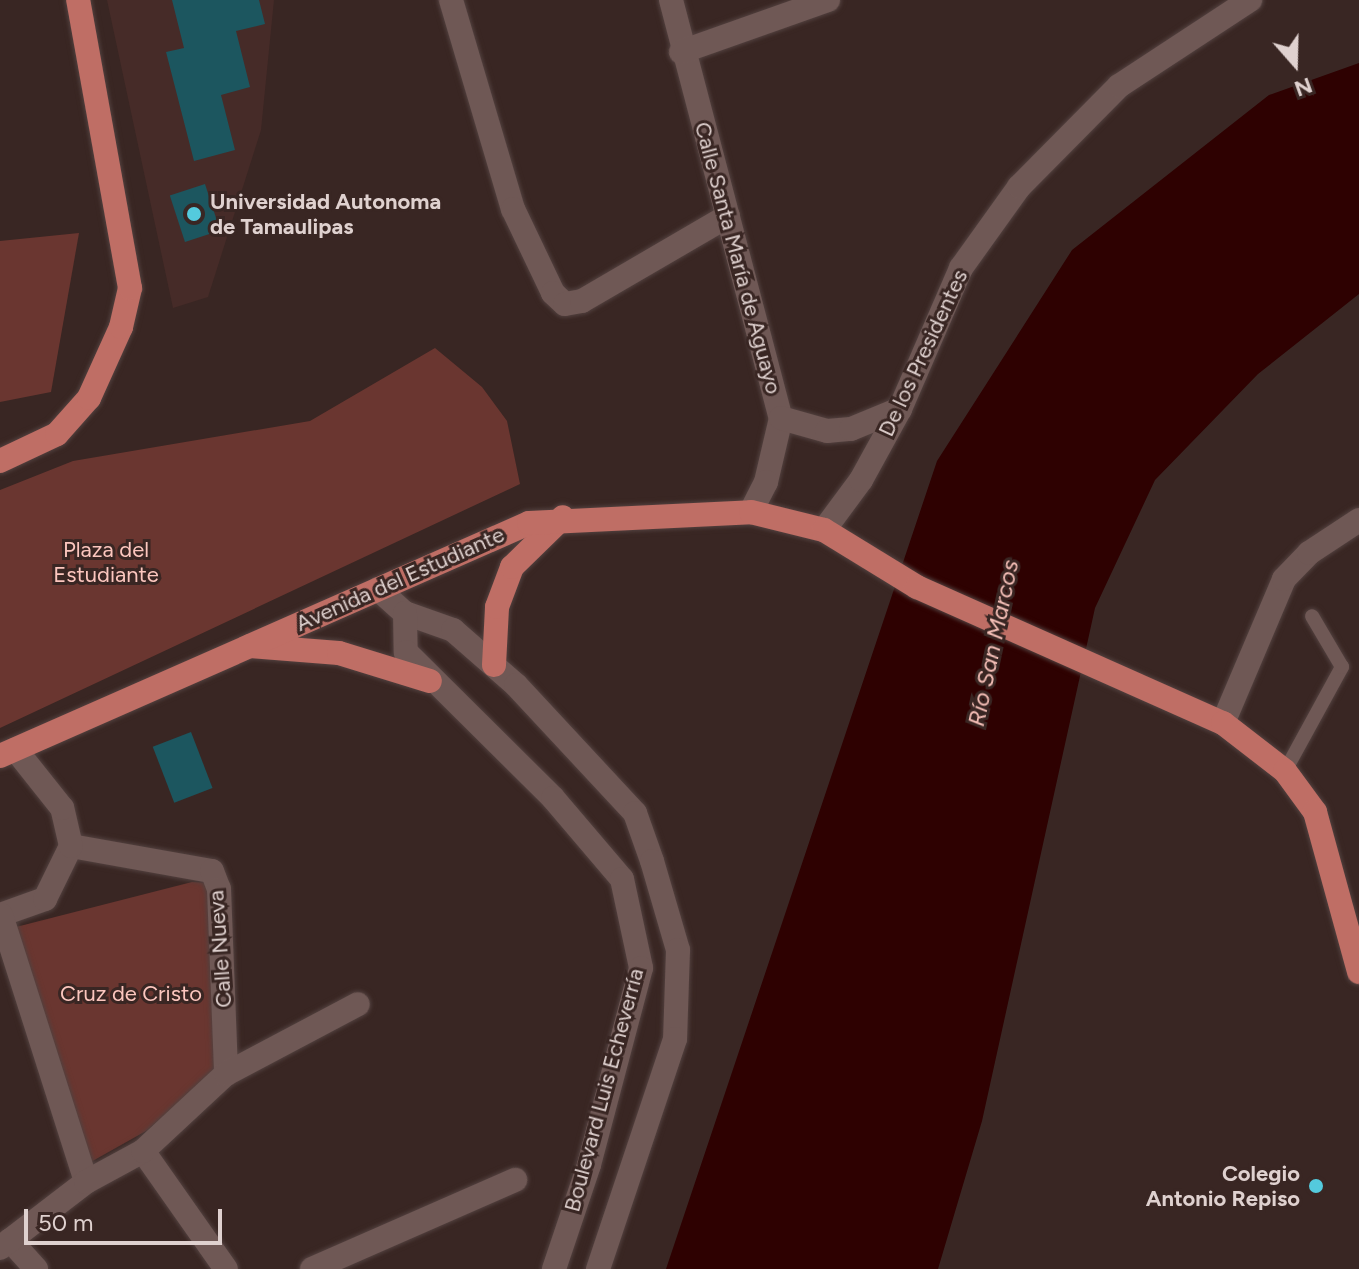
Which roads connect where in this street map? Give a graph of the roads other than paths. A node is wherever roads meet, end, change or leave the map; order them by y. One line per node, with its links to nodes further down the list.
1 (78, 0): 10 (main road)
2 (451, 0): 7 (street)
3 (671, 0): 6 (street, Calle Santa María de Aguayo)
4 (828, 0): 6 (street)
5 (1250, 0): 8 (street, De los Presidentes)
6 (681, 52): 7 (street, Calle Santa María de Aguayo)
7 (728, 216): 9 (street, Calle Santa María de Aguayo)
8 (900, 409): 9 (street); 14 (street, De los Presidentes)
9 (781, 418): 11 (street, Calle Santa María de Aguayo)
10 (0, 461)
11 (751, 512): 12 (main road, Avenida del Estudiante); 14 (main road, Avenida del Estudiante)
12 (563, 517): 15 (main road, Avenida del Estudiante); 19 (main road)
13 (1359, 520): 21 (street)
14 (824, 530): 21 (main road)
15 (378, 589): 16 (street, Boulevard Luis Echeverría); 18 (main road, Avenida del Estudiante)
16 (405, 613): 19 (street, Boulevard Luis Echeverría); 20 (street, Boulevard Luis Echeverría)
17 (1312, 616): 23 (lane)
18 (247, 646): 20 (main road); 22 (main road, Avenida del Estudiante)
19 (494, 665): 37 (street, Boulevard Luis Echeverría)
20 (430, 681): 36 (street, Boulevard Luis Echeverría)
21 (1223, 723): 23 (main road)
22 (8, 753): 24 (street)
23 (1285, 771): 26 (main road)
24 (71, 846): 25 (street); 28 (street, Calle Nueva)
25 (0, 915): 31 (street)
26 (1359, 972)
27 (358, 1004): 28 (street)
28 (226, 1074): 29 (street)
29 (143, 1151): 31 (street); 34 (street)
30 (515, 1180): 35 (street)
31 (86, 1182): 32 (street)
32 (5, 1244): 33 (street)
33 (36, 1269)
34 (226, 1269)
35 (312, 1269)
36 (554, 1269)
37 (598, 1269)

